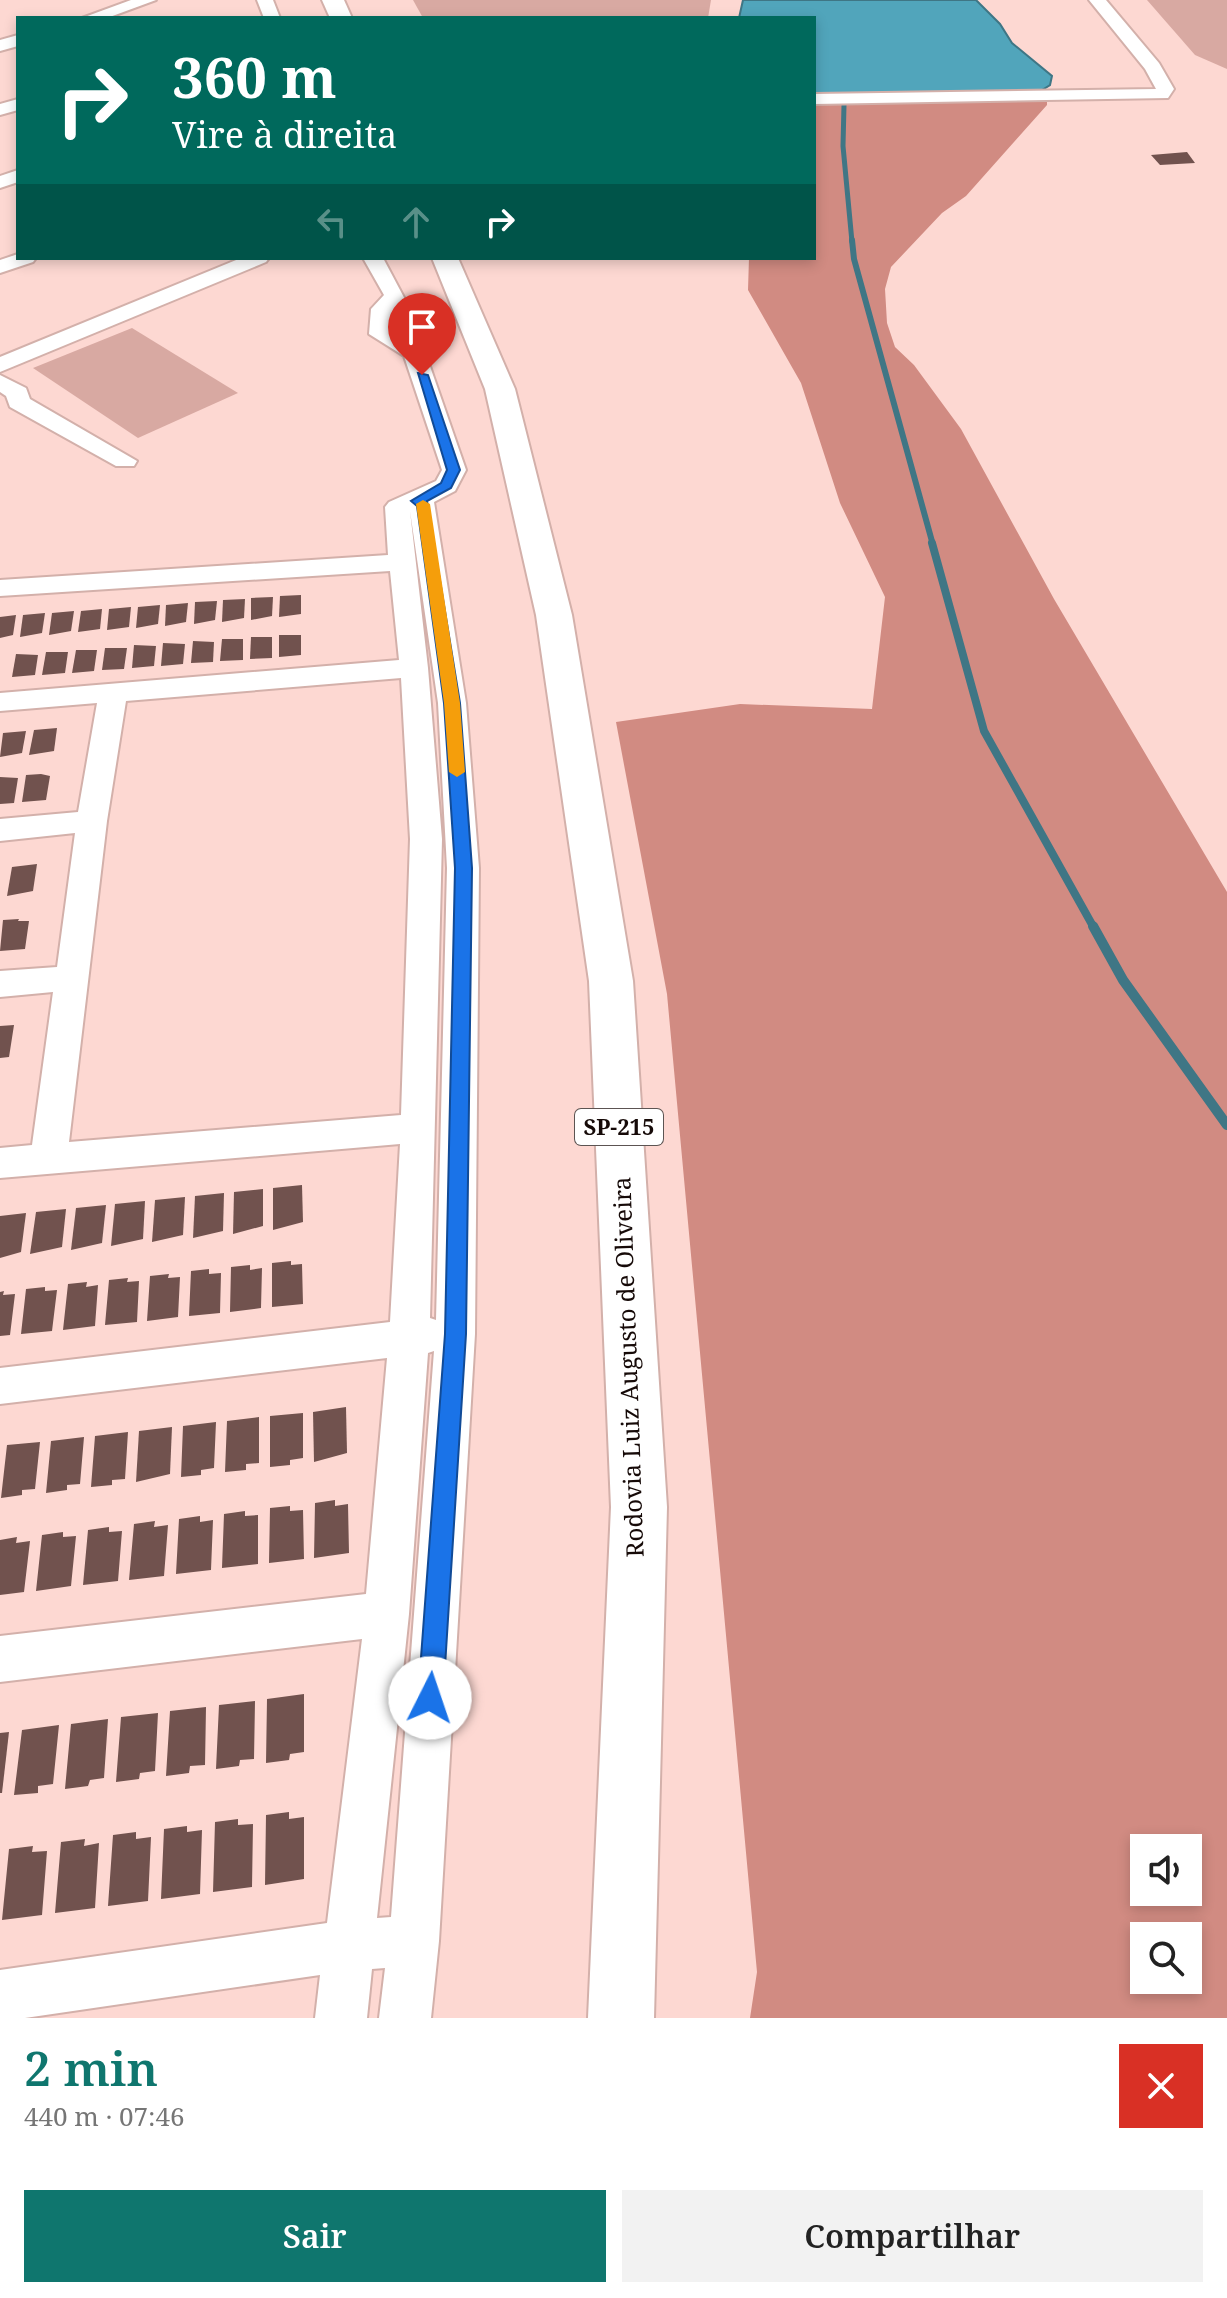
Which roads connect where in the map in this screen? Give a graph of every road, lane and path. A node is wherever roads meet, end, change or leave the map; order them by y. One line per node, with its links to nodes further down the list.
1 (148, 0): 3 (street)
2 (1097, 0): 4 (street)
3 (96, 16)
4 (816, 99)
5 (20, 260): 9 (street)
6 (254, 260): 10 (street)
7 (374, 260): 14 (street)
8 (446, 260): 37 (highway, Rodovia Luiz Augusto de Oliveira / SP-215)
9 (0, 267)
10 (0, 365)
11 (0, 382): 12 (street)
12 (9, 410): 13 (street)
13 (125, 461)
14 (417, 501): 15 (street); 27 (street)
15 (403, 562): 16 (street); 17 (street)
16 (0, 588)
17 (414, 668): 18 (street); 24 (street)
18 (113, 695): 19 (street); 20 (street)
19 (0, 702)
20 (92, 821): 21 (street); 22 (street)
21 (0, 830)
22 (71, 978): 23 (street); 25 (street)
23 (0, 984)
24 (419, 1128): 25 (street); 28 (street)
25 (49, 1158): 26 (street)
26 (0, 1163)
27 (455, 1334): 28 (street); 32 (street)
28 (409, 1337): 29 (street); 30 (street)
29 (0, 1386)
30 (387, 1614): 31 (street); 33 (street)
31 (0, 1659)
32 (414, 1941): 33 (street); 36 (street)
33 (352, 1945): 34 (street); 35 (street)
34 (0, 1996)
35 (341, 2018)
36 (405, 2018)
37 (621, 2018)

